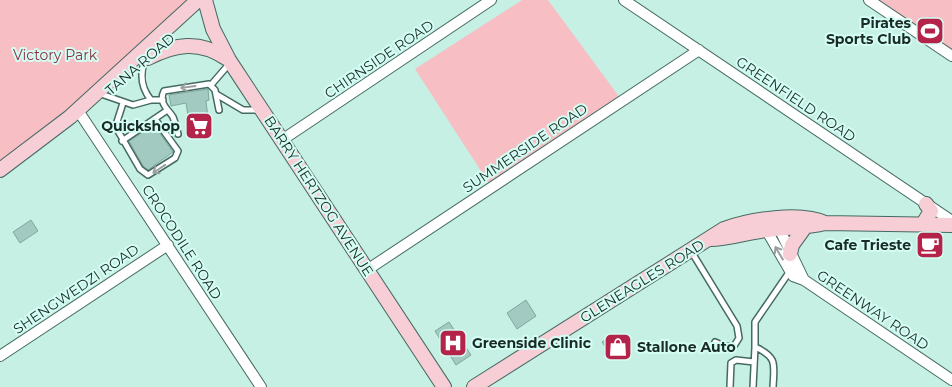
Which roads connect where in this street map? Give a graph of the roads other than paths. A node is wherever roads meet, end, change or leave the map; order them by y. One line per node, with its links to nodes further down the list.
1 (491, 0): 21 (street, CHIRNSIDE ROAD)
2 (624, 0): 5 (street, GREENFIELD ROAD)
3 (869, 0): 6 (street)
4 (206, 1): 7 (main road, TANA ROAD); 8 (main road, BARRY HERTZOG AVENUE); 18 (main road, TANA ROAD)
5 (699, 50): 24 (street, GREENFIELD ROAD); 35 (street, SUMMERSIDE ROAD)
6 (952, 56)
7 (146, 60): 8 (main road); 11 (main road, TANA ROAD); 12 (lane)
8 (229, 62): 9 (lane); 16 (main road, BARRY HERTZOG AVENUE)
9 (211, 85): 10 (lane); 13 (lane, one-way to 13)
10 (216, 94): 15 (lane); 16 (lane)
11 (104, 95): 14 (lane); 18 (main road, TANA ROAD)
12 (151, 100): 13 (lane); 14 (lane)
13 (163, 100): 17 (lane)
14 (123, 104): 22 (lane)
15 (219, 110)
16 (262, 110): 21 (main road, BARRY HERTZOG AVENUE)
17 (166, 111): 19 (lane); 20 (lane)
18 (75, 113): 23 (main road, TANA ROAD); 32 (street, CROCODILE ROAD)
19 (154, 119): 22 (lane); 22 (lane, one-way to 22)
20 (178, 134)
21 (282, 140): 35 (main road, BARRY HERTZOG AVENUE)
22 (122, 141)
23 (0, 170)
24 (926, 204): 25 (street, GREENFIELD ROAD); 28 (main road)
25 (952, 221)
26 (825, 223): 27 (main road, GLENEAGLES ROAD); 28 (main road, GLENEAGLES ROAD); 30 (main road, GLENEAGLES ROAD)
27 (770, 224): 30 (main road, GLENEAGLES ROAD); 33 (main road, GLENEAGLES ROAD); 34 (street, GREENWAY ROAD); 36 (street, GREENWAY ROAD, one-way to 27)
28 (927, 224): 29 (main road, GLENEAGLES ROAD); 31 (main road)
29 (952, 225)
30 (805, 227): 34 (main road)
31 (952, 237)
32 (168, 245): 40 (street, SHENGWEDZI ROAD); 43 (street, CROCODILE ROAD)
33 (691, 250): 38 (lane); 45 (main road, GLENEAGLES ROAD)
34 (790, 254): 37 (street, GREENWAY ROAD)
35 (367, 270): 44 (main road, BARRY HERTZOG AVENUE)
36 (790, 271): 37 (street, GREENWAY ROAD); 39 (lane)
37 (804, 280): 42 (street, GREENWAY ROAD)
38 (714, 342)
39 (755, 347): 41 (lane); 48 (lane)
40 (0, 356)
41 (754, 362): 46 (lane); 47 (lane)
42 (952, 380)
43 (261, 387)
44 (444, 387)
45 (474, 387)
46 (730, 387)
47 (753, 387)
48 (773, 387)

